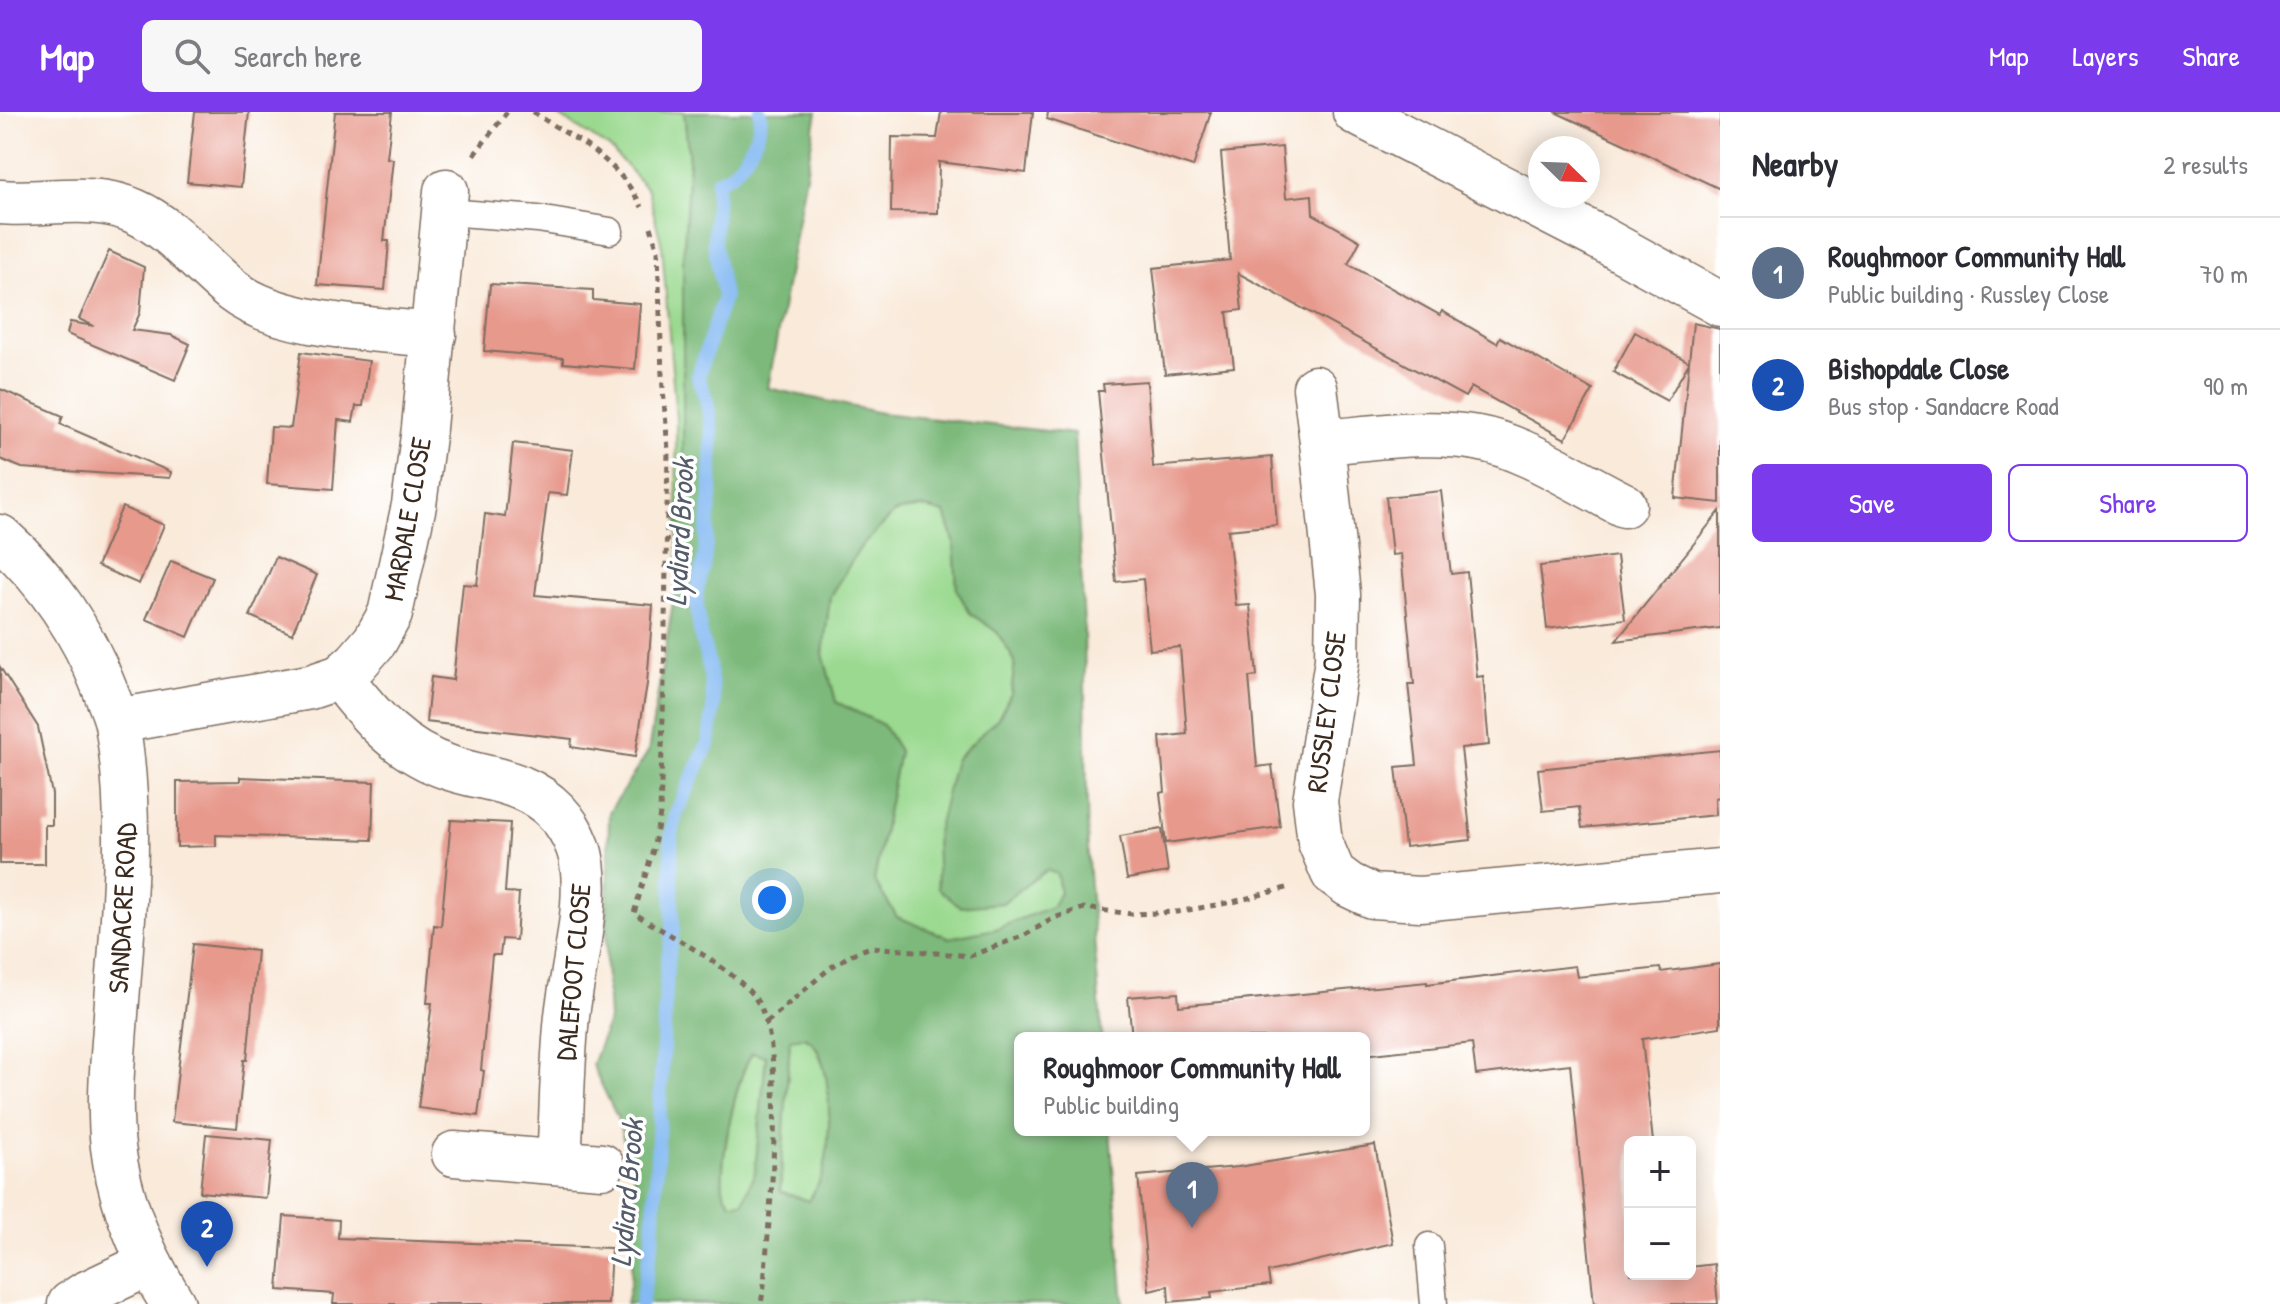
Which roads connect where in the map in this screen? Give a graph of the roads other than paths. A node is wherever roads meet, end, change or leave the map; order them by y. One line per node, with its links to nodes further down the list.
1 (1355, 112): 5 (street)
2 (446, 201): 4 (lane, MARDALE CLOSE); 6 (street, MARDALE CLOSE)
3 (0, 202): 6 (street)
4 (610, 231)
5 (1720, 304)
6 (434, 335): 11 (street, MARDALE CLOSE)
7 (1315, 388): 8 (street, RUSSLEY CLOSE)
8 (1322, 442): 9 (street); 13 (street, RUSSLEY CLOSE)
9 (1624, 505)
10 (0, 537): 12 (street, SANDACRE ROAD)
11 (340, 677): 12 (street, MARDALE CLOSE); 15 (street, DALEFOOT CLOSE)
12 (117, 721): 18 (street, SANDACRE ROAD)
13 (1720, 871)
14 (454, 1154): 15 (street)
15 (559, 1162): 16 (street)
16 (602, 1166)
17 (1429, 1246): 21 (lane)
18 (148, 1264): 19 (street); 20 (street, SANDACRE ROAD)
19 (70, 1304)
20 (173, 1304)
21 (1434, 1304)

